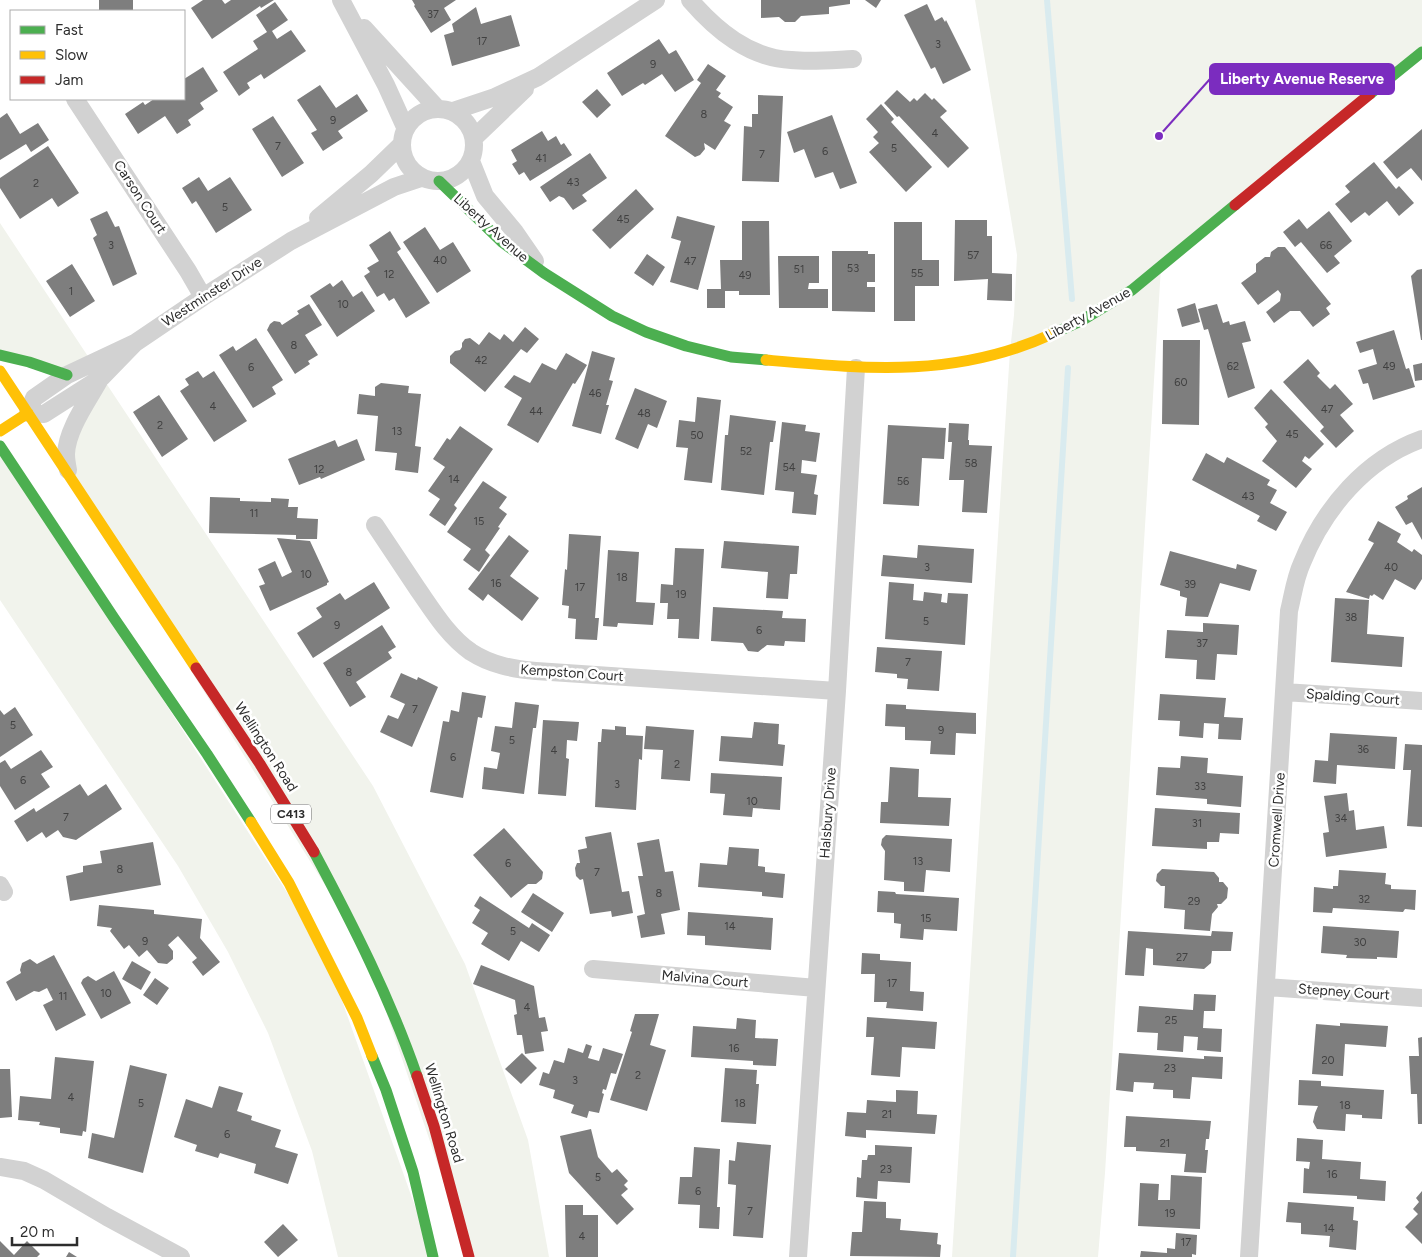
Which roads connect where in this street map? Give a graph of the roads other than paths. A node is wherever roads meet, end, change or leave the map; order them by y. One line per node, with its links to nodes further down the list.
1 (656, 0): 6 (street)
2 (690, 0): 5 (street)
3 (344, 3): 8 (street); 9 (street)
4 (1422, 52): 19 (main road, Liberty Avenue)
5 (853, 59)
6 (538, 77): 8 (street); 10 (street)
7 (76, 100): 16 (street, Carson Court)
8 (444, 109): 9 (street); 10 (street)
9 (403, 135): 12 (street); 14 (street, Westminster Drive)
10 (474, 138): 11 (street)
11 (471, 161): 13 (street); 15 (street, Liberty Avenue)
12 (421, 178): 13 (street); 14 (street, Westminster Drive)
13 (439, 181): 15 (main road, Liberty Avenue)
14 (291, 241): 16 (street, Westminster Drive)
15 (544, 273): 19 (main road, Liberty Avenue)
16 (202, 296): 17 (street, Westminster Drive)
17 (134, 343): 21 (street, Westminster Drive); 22 (street, Westminster Drive)
18 (0, 355): 21 (main road)
19 (856, 368): 29 (street, Halsbury Drive)
20 (0, 371): 23 (main road, Wellington Road / C413)
21 (68, 375): 23 (street, Westminster Drive)
22 (102, 377): 23 (street, Westminster Drive); 27 (street, Westminster Drive)
23 (28, 413): 24 (main road); 27 (main road, Wellington Road / C413)
24 (0, 431)
25 (1422, 438): 30 (street, Cromwell Drive)
26 (0, 446): 38 (main road, C413)
27 (68, 474): 39 (main road, Wellington Road / C413)
28 (375, 525): 29 (street, Kempston Court)
29 (837, 691): 34 (street, Halsbury Drive)
30 (1284, 692): 31 (street, Spalding Court); 33 (street, Cromwell Drive)
31 (1422, 701)
32 (593, 969): 34 (street, Malvina Court)
33 (1266, 987): 35 (street, Stepney Court); 41 (street, Cromwell Drive)
34 (816, 988): 40 (street, Halsbury Drive)
35 (1422, 998)
36 (0, 1167): 37 (street)
37 (181, 1257)
38 (433, 1257)
39 (469, 1257)
40 (798, 1257)
41 (1249, 1257)

